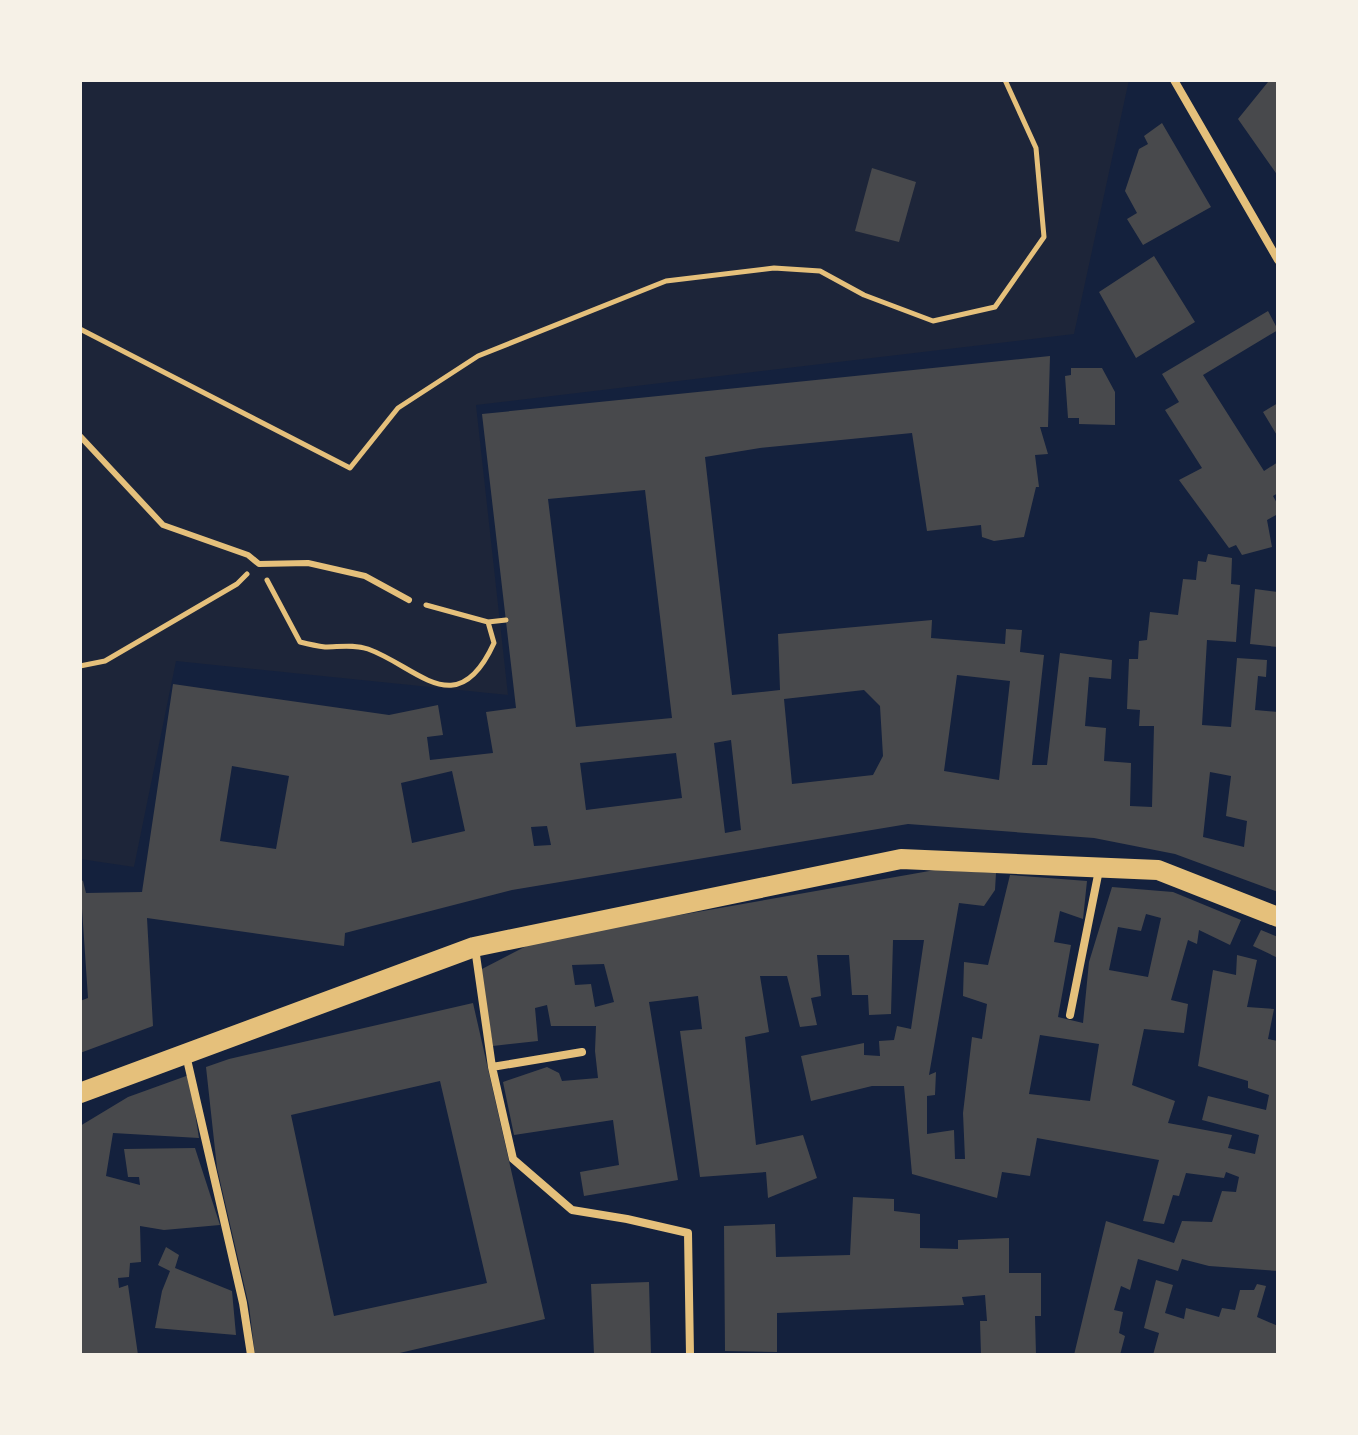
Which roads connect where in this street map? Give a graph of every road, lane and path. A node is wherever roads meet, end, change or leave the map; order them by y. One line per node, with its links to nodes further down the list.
1 (1005, 80): 4 (path)
2 (1174, 80): 3 (street)
3 (1278, 260)
4 (80, 329)
5 (80, 436): 6 (lane)
6 (259, 564): 7 (lane); 9 (path); 10 (path)
7 (409, 600): 9 (path)
8 (506, 620): 9 (path)
9 (488, 622)
10 (80, 666)
11 (1099, 869): 12 (main road); 13 (main road); 14 (street)
12 (1278, 917)
13 (474, 947): 16 (main road); 17 (street)
14 (1070, 1015)
15 (582, 1052): 17 (street)
16 (186, 1055): 18 (main road); 19 (street)
17 (492, 1067): 20 (street)
18 (80, 1093)
19 (251, 1355)
20 (690, 1355)

